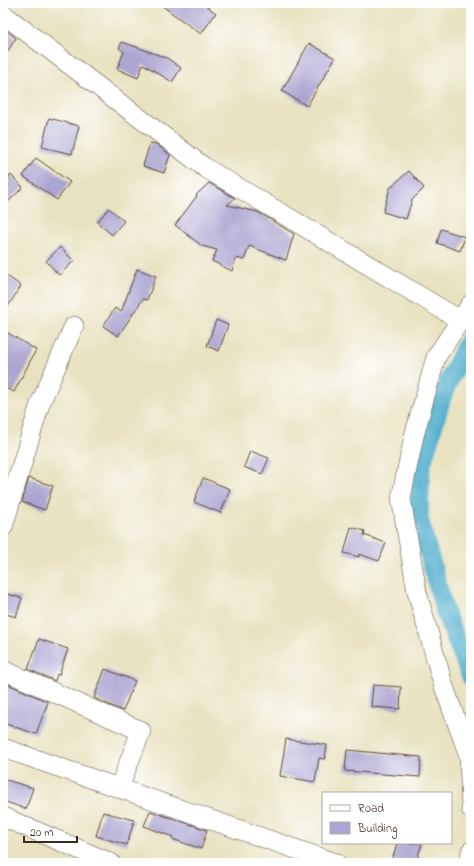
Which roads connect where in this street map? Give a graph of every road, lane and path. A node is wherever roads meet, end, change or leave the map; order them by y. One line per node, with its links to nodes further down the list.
1 (3, 14): 3 (street)
2 (471, 304): 3 (street)
3 (460, 320): 9 (street)
4 (74, 326): 5 (street)
5 (3, 526)
6 (3, 670): 8 (street)
7 (3, 748): 8 (street)
8 (119, 788): 13 (street)
9 (471, 809)
10 (3, 817): 12 (street)
11 (471, 851): 14 (street)
12 (111, 863)
13 (336, 863)
14 (469, 863)

